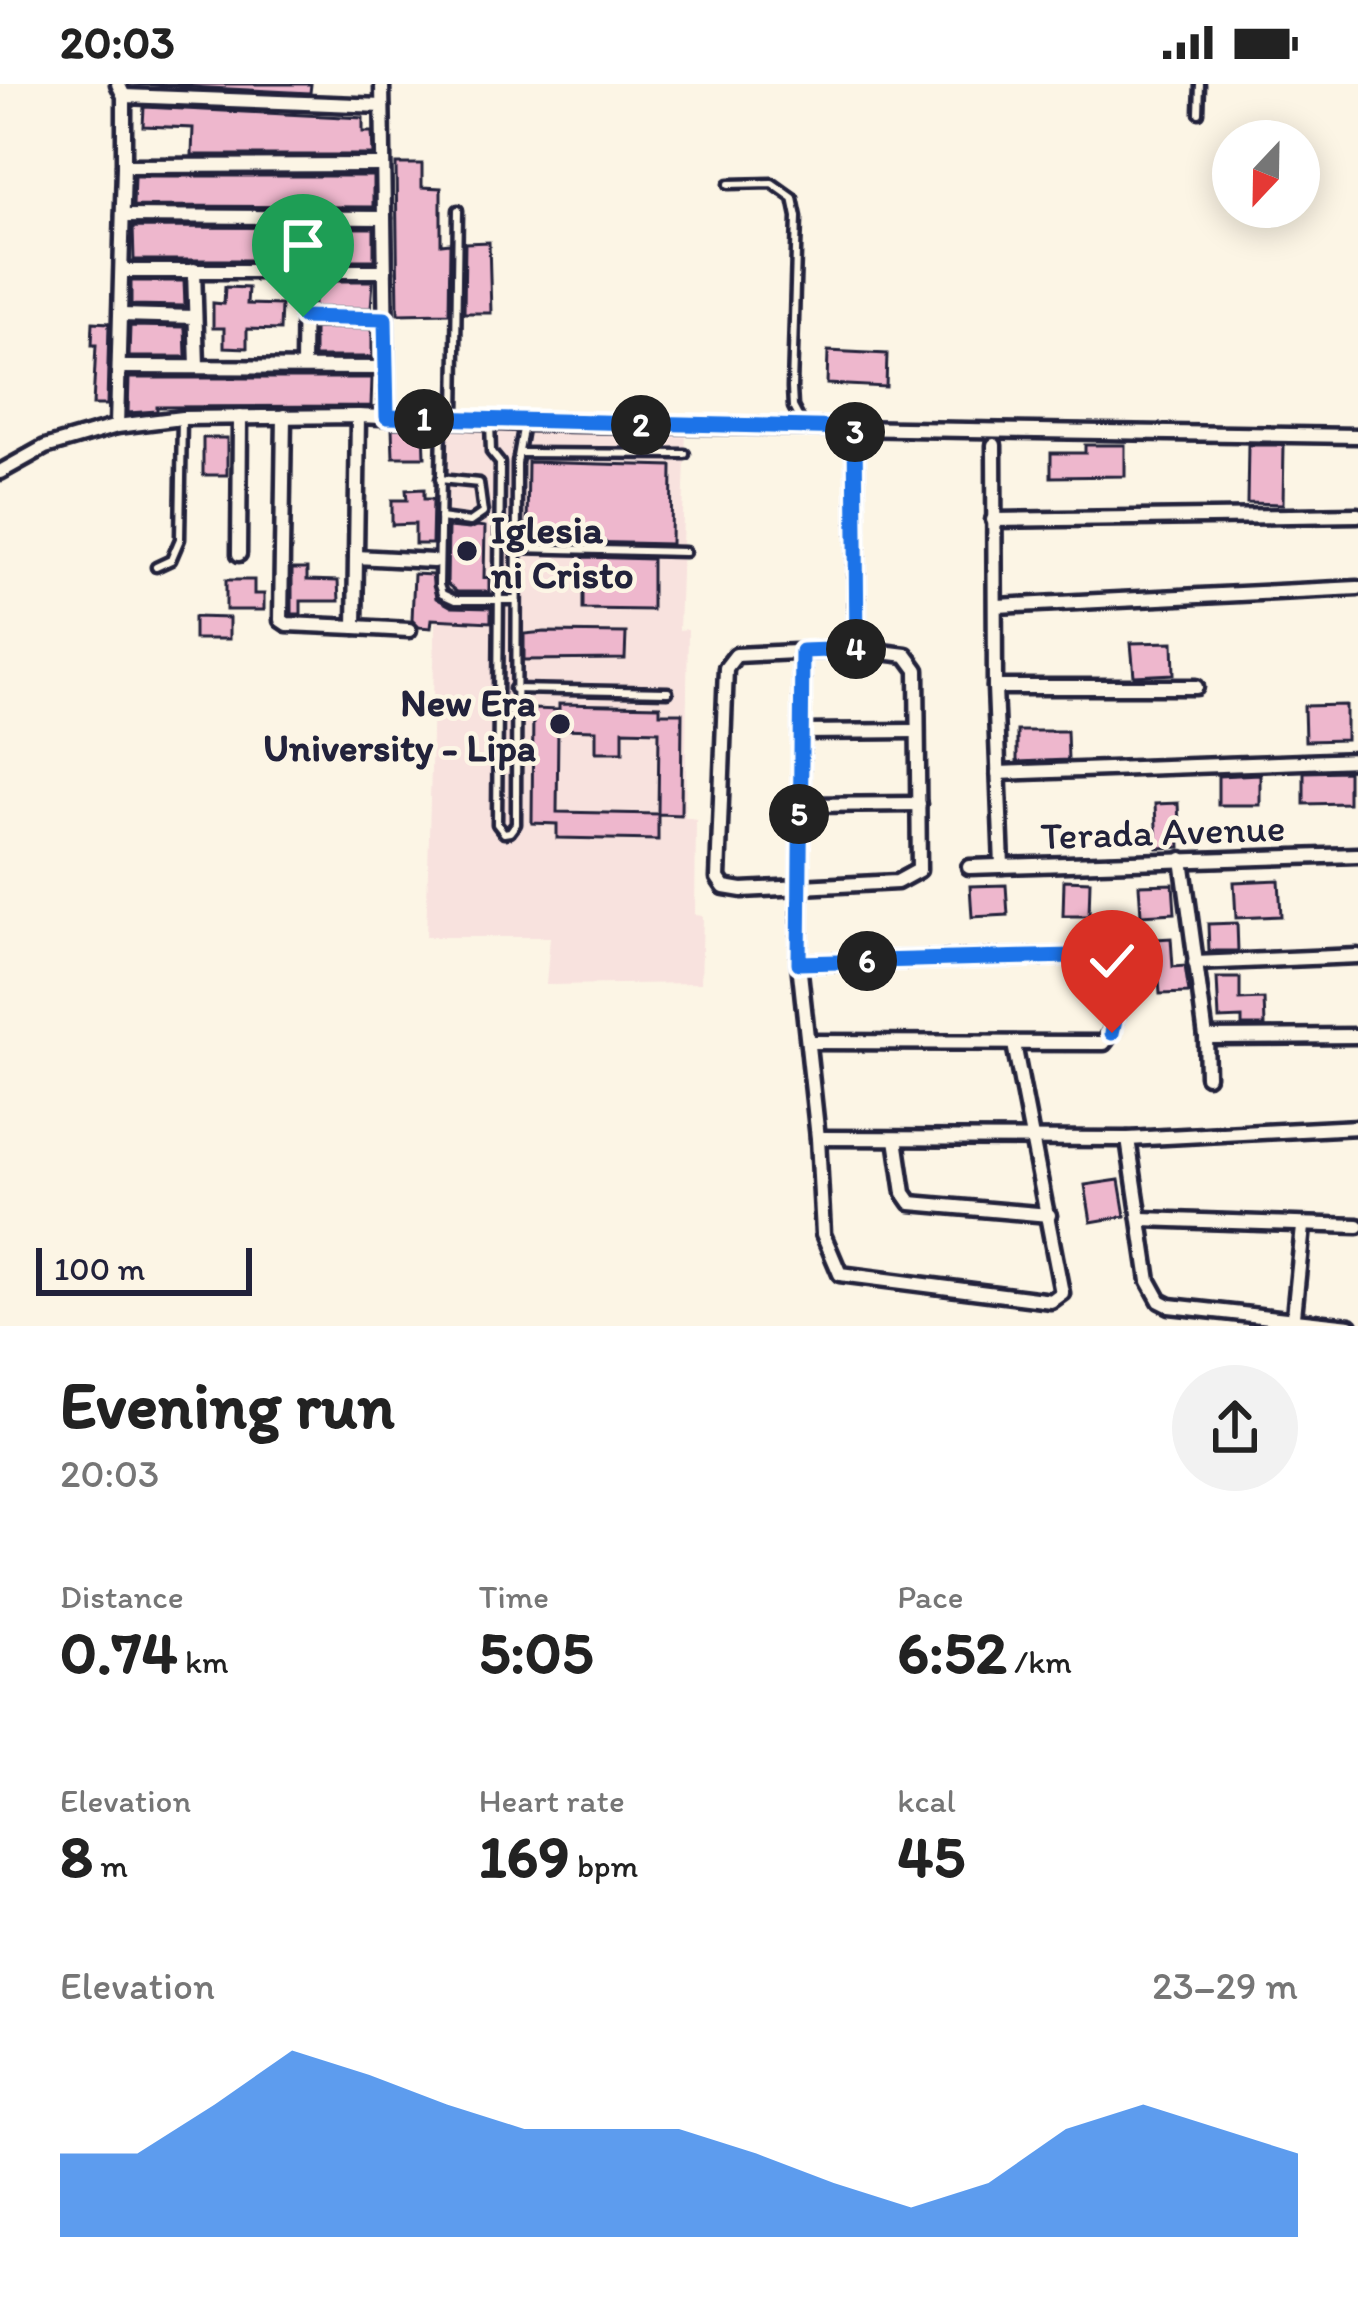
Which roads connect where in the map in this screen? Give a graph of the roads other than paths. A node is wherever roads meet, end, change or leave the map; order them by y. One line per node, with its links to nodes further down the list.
1 (382, 84): 4 (street)
2 (1199, 84): 5 (lane)
3 (122, 90): 4 (street); 7 (street)
4 (382, 106): 6 (street)
5 (1199, 113)
6 (381, 165): 7 (street); 11 (street)
7 (124, 166): 10 (street)
8 (728, 184): 33 (lane)
9 (458, 211): 29 (lane)
10 (123, 215): 11 (street); 15 (street)
11 (384, 218): 14 (street)
12 (194, 270): 13 (street); 15 (street); 17 (street)
13 (304, 270): 14 (street); 18 (street)
14 (385, 271): 19 (street)
15 (122, 272): 16 (street)
16 (121, 315): 17 (street); 22 (street)
17 (195, 317): 20 (street)
18 (303, 317): 19 (street); 21 (street)
19 (385, 319): 23 (street)
20 (197, 366): 21 (street); 22 (street)
21 (303, 367): 23 (street)
22 (119, 368): 32 (street)
23 (386, 368): 27 (street)
24 (284, 416): 25 (street); 26 (street); 56 (street)
25 (358, 416): 27 (street); 49 (street)
26 (240, 417): 28 (street); 48 (street)
27 (387, 417): 29 (street)
28 (182, 418): 32 (street); 51 (lane)
29 (448, 420): 30 (street); 42 (lane)
30 (490, 422): 31 (street); 39 (lane)
31 (524, 423): 33 (street); 37 (lane)
32 (117, 426): 41 (street)
33 (804, 428): 34 (street)
34 (855, 428): 35 (street); 58 (street)
35 (1358, 436)
36 (994, 445): 45 (street)
37 (520, 453): 38 (lane); 40 (lane)
38 (685, 454)
39 (500, 463): 40 (lane); 53 (lane)
40 (517, 463): 46 (lane)
41 (0, 472)
42 (440, 479): 44 (lane); 44 (lane)
43 (1358, 514): 45 (street)
44 (440, 518): 53 (lane)
45 (993, 520): 55 (street)
46 (516, 548): 47 (lane); 54 (lane)
47 (685, 552)
48 (239, 554)
49 (356, 557): 50 (street); 56 (street)
50 (433, 561)
51 (155, 566)
52 (1358, 588): 55 (street)
53 (501, 600): 54 (lane); 65 (lane)
54 (515, 601): 62 (lane)
55 (997, 606): 60 (street)
56 (355, 627): 57 (street)
57 (409, 630)
58 (857, 649): 59 (street); 66 (street)
59 (802, 651): 67 (street); 76 (street)
60 (995, 687): 61 (street); 69 (street)
61 (1196, 687)
62 (514, 689): 63 (lane); 64 (lane)
63 (668, 692)
64 (514, 701): 65 (lane); 65 (lane)
65 (500, 702)
66 (916, 731): 67 (street); 70 (street)
67 (801, 732): 71 (street)
68 (1358, 760): 69 (street)
69 (998, 773): 74 (street)
70 (919, 804): 71 (street); 76 (street)
71 (799, 805): 76 (street)
72 (1358, 855): 73 (street, Terada Avenue)
73 (1182, 859): 74 (street, Terada Avenue); 79 (street)
74 (1002, 866): 75 (street, Terada Avenue)
75 (969, 867)
76 (798, 887): 78 (street)
77 (1358, 956): 79 (street)
78 (799, 963): 82 (street); 83 (street)
79 (1195, 963): 81 (street)
80 (1358, 1036): 81 (street)
81 (1206, 1037): 84 (street)
82 (808, 1042): 83 (street); 86 (street)
83 (1014, 1044): 88 (street)
84 (1207, 1076)
85 (1358, 1127): 89 (street)
86 (818, 1138): 87 (street); 90 (street)
87 (896, 1138): 88 (street); 90 (street)
88 (1033, 1139): 89 (street); 90 (street)
89 (1128, 1139): 91 (street)
90 (1049, 1215)
91 (1142, 1220): 93 (street); 94 (street)
92 (1358, 1226): 93 (street)
93 (1303, 1227): 94 (street)
94 (1294, 1322): 95 (street)
95 (1350, 1326)

